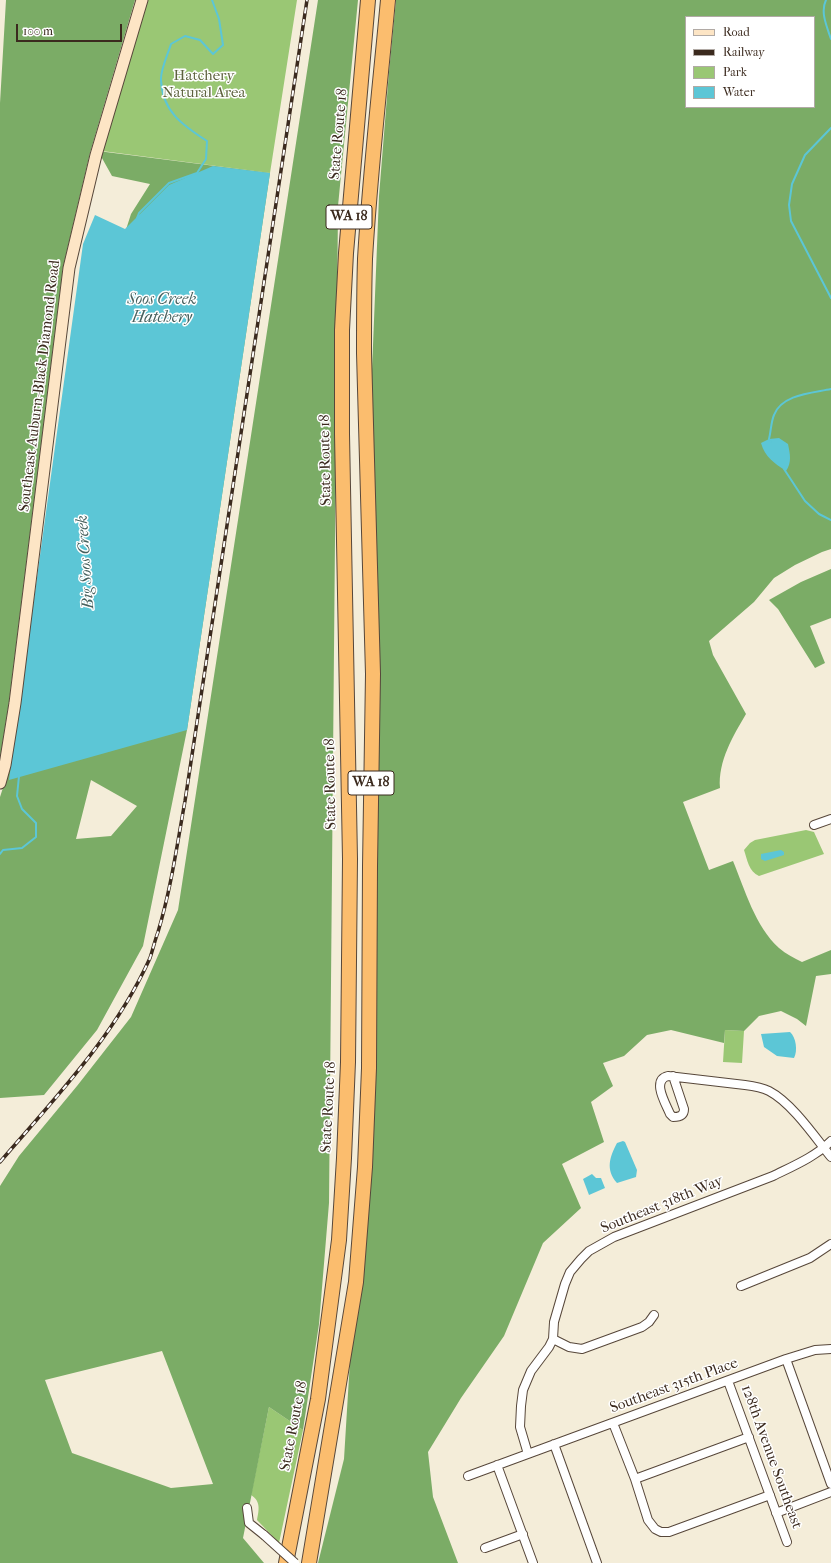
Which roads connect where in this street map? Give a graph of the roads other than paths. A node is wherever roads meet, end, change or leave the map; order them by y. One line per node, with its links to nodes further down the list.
1 (142, 0): 4 (main road, Southeast Auburn-Black Diamond Road)
2 (368, 0): 33 (highway, State Route 18 / WA 18)
3 (388, 0): 35 (highway, WA 18)
4 (0, 783)
5 (831, 819): 6 (street)
6 (814, 825)
7 (673, 1076): 7 (street); 9 (street)
8 (831, 1141): 9 (street, Southeast 318th Way)
9 (824, 1148): 10 (street); 14 (street, Southeast 318th Way)
10 (831, 1157)
11 (831, 1244): 12 (street)
12 (741, 1286)
13 (654, 1315): 14 (street)
14 (553, 1339): 21 (street)
15 (831, 1349): 16 (street, Southeast 315th Place)
16 (786, 1360): 17 (street, Southeast 315th Place); 25 (street)
17 (728, 1381): 18 (street, Southeast 315th Place); 19 (street, 128th Avenue Southeast)
18 (613, 1423): 20 (street, Southeast 315th Place); 24 (street)
19 (748, 1436): 24 (street); 27 (street, 128th Avenue Southeast)
20 (554, 1444): 21 (street, Southeast 315th Place); 37 (street)
21 (528, 1454): 22 (street, Southeast 315th Place)
22 (497, 1465): 23 (street, Southeast 315th Place); 30 (street)
23 (468, 1476)
24 (635, 1479): 27 (street)
25 (831, 1484)
26 (831, 1492): 29 (street)
27 (770, 1495): 29 (street, 128th Avenue Southeast)
28 (247, 1508): 34 (street, bridge)
29 (776, 1513): 31 (street, 128th Avenue Southeast)
30 (523, 1534): 32 (street); 36 (street)
31 (787, 1542)
32 (485, 1548)
33 (286, 1563)
34 (294, 1563)
35 (309, 1563)
36 (533, 1563)
37 (597, 1563)

